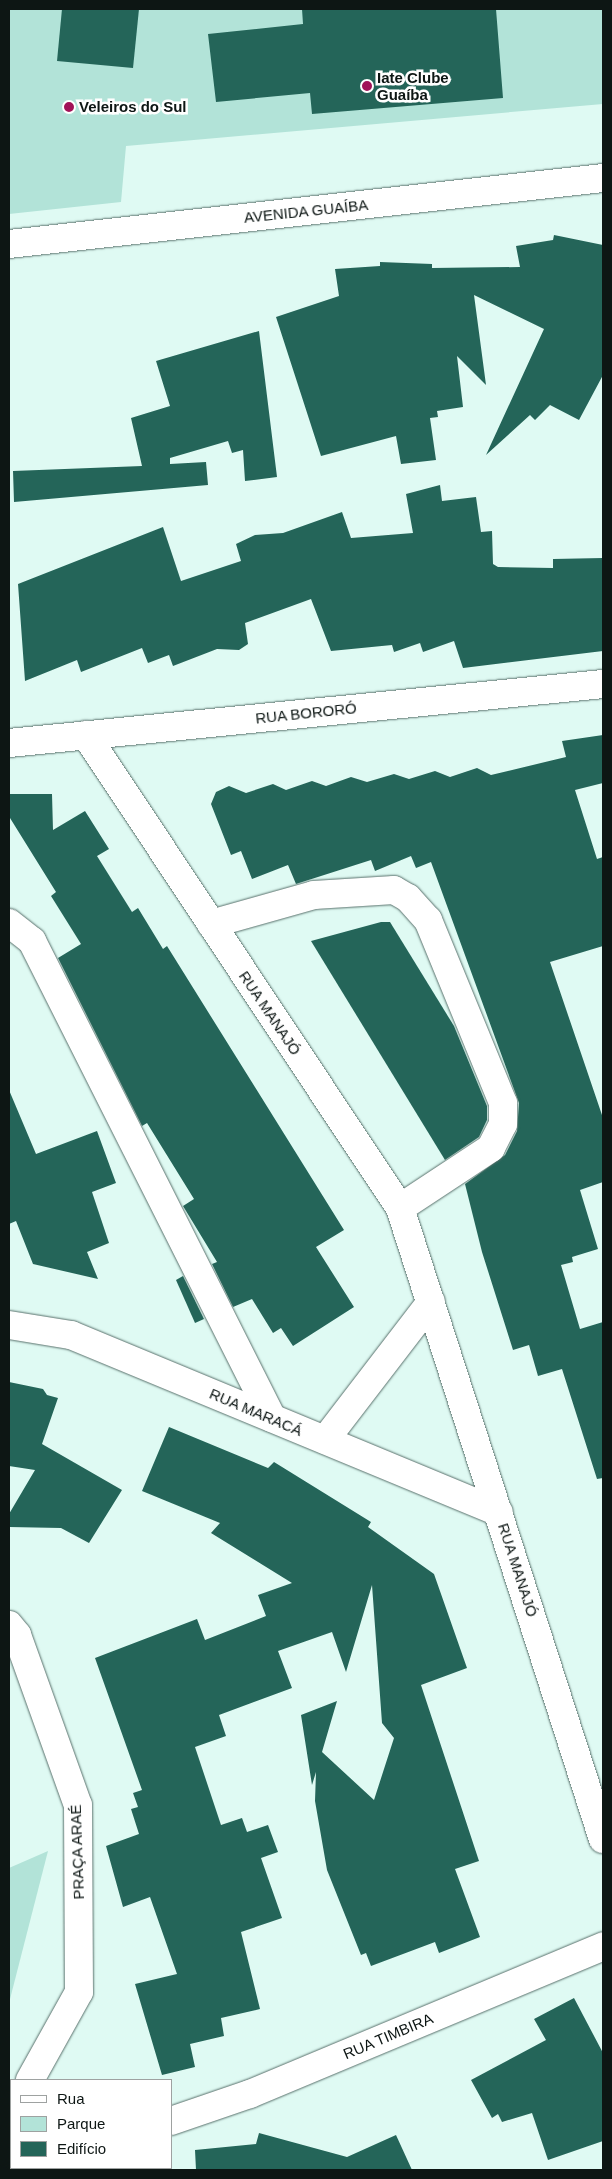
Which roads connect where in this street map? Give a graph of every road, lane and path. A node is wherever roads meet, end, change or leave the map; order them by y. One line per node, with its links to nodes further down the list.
1 (603, 178): 2 (street, AVENIDA GUAÍBA)
2 (9, 244)
3 (603, 684): 4 (street, RUA BORORÓ)
4 (86, 735): 5 (street, RUA BORORÓ); 7 (street, RUA MANAJÓ)
5 (9, 743)
6 (9, 923): 11 (street)
7 (211, 924): 8 (street, RUA MANAJÓ); 8 (street)
8 (400, 1208): 9 (street, RUA MANAJÓ)
9 (430, 1302): 12 (street); 13 (street, RUA MANAJÓ)
10 (9, 1325): 11 (street, RUA MARACÁ)
11 (272, 1418): 12 (street, RUA MARACÁ)
12 (325, 1440): 13 (street, RUA MARACÁ)
13 (499, 1512): 15 (street, RUA MANAJÓ)
14 (9, 1625): 17 (street, PRAÇA ARAÉ)
15 (603, 1839)
16 (603, 1946): 18 (street, RUA TIMBIRA)
17 (31, 2079)
18 (172, 2121)

